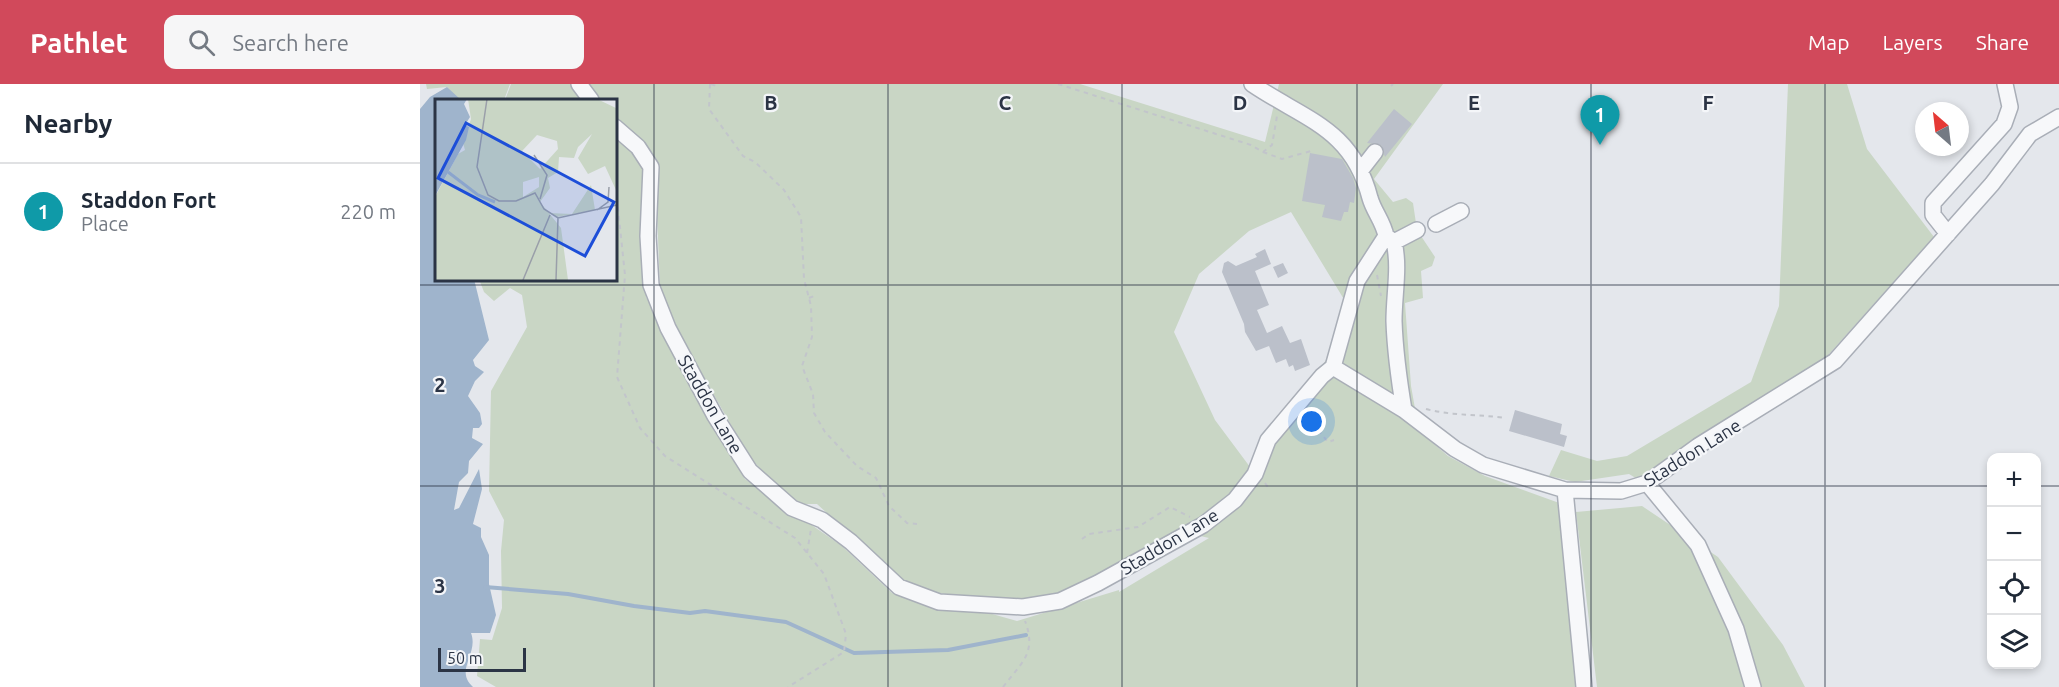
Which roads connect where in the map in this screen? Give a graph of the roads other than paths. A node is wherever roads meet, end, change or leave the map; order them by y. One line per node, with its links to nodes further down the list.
1 (579, 84): 4 (street)
2 (1251, 84): 8 (street)
3 (2005, 84): 12 (street)
4 (590, 99)
5 (2059, 117): 12 (street, Staddon Lane)
6 (616, 128): 14 (street, Staddon Lane)
7 (1375, 152): 8 (street)
8 (1361, 170): 13 (street)
9 (1461, 211): 10 (street)
10 (1436, 224)
11 (1417, 230): 13 (street)
12 (1948, 234): 16 (street, Staddon Lane)
13 (1390, 239): 14 (street); 15 (street)
14 (1333, 367): 15 (street, Staddon Lane)
15 (1406, 412): 17 (street, Staddon Lane)
16 (1647, 483): 17 (street, Staddon Lane); 19 (street)
17 (1565, 490): 18 (street)
18 (1584, 687)
19 (1753, 687)

